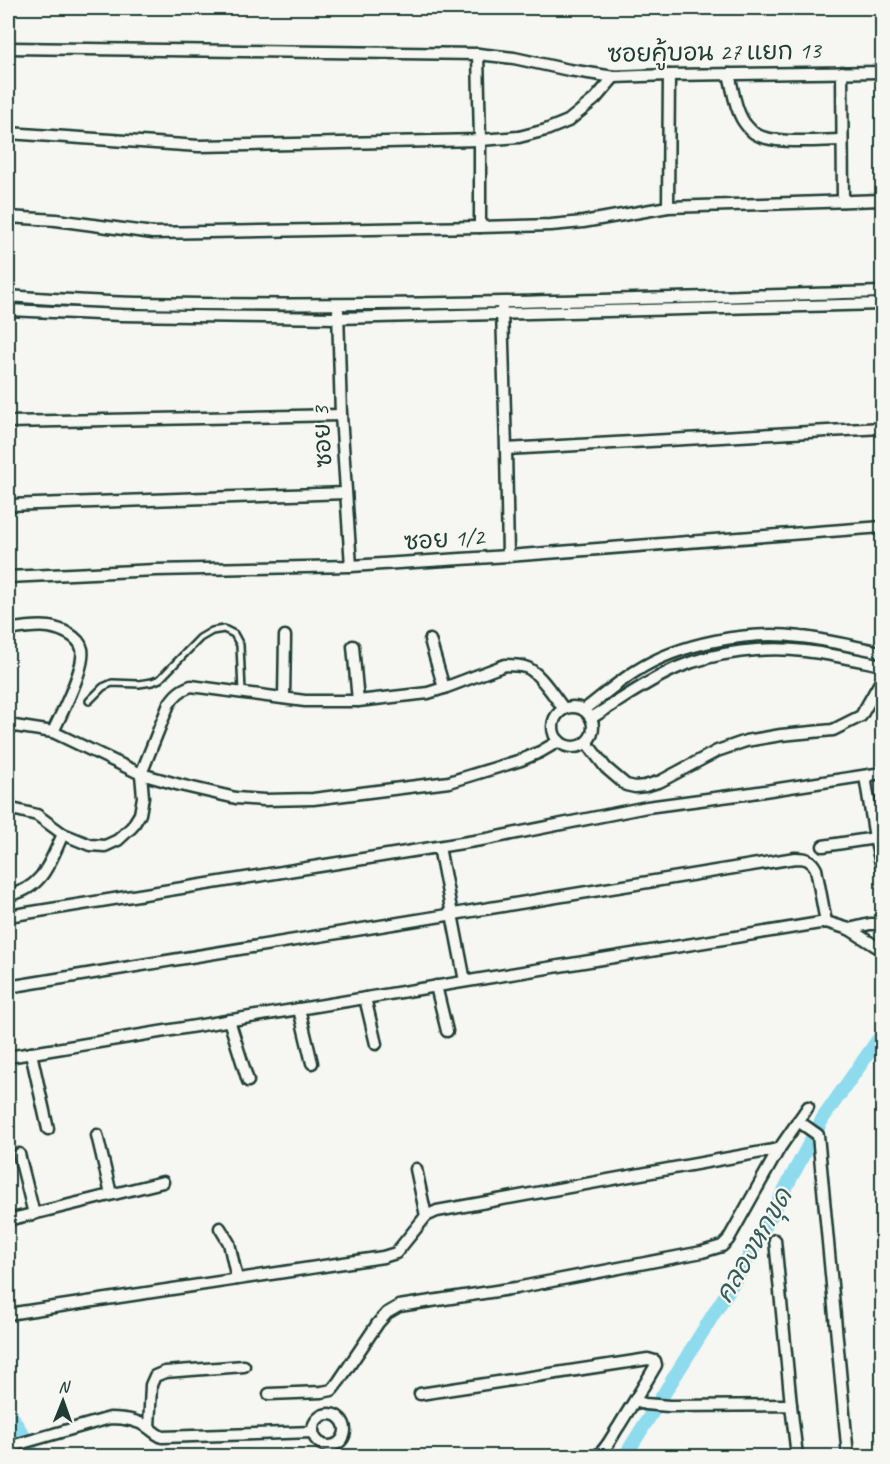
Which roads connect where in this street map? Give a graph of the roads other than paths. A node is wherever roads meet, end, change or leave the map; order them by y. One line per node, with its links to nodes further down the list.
1 (8, 48): 2 (street, ซอยคู้บอน 27 แยก 13)
2 (478, 54): 7 (street, ซอยคู้บอน 27 แยก 13); 9 (street)
3 (842, 72): 4 (street, ซอยคู้บอน 27 แยก 13); 5 (street, ซอยคู้บอน 27 แยก 13); 10 (street)
4 (882, 72)
5 (729, 74): 6 (street, ซอยคู้บอน 27 แยก 13); 10 (street)
6 (669, 75): 7 (street, ซอยคู้บอน 27 แยก 13); 13 (street)
7 (615, 77): 9 (street)
8 (8, 133): 9 (street)
9 (480, 140): 15 (street)
10 (842, 140): 12 (street)
11 (882, 200): 12 (street)
12 (843, 201): 13 (street)
13 (668, 207): 15 (street)
14 (8, 217): 15 (street)
15 (480, 227)
16 (882, 292): 20 (street)
17 (8, 296): 19 (street)
18 (882, 304): 20 (street)
19 (338, 305): 20 (street); 22 (street, ซอย 3)
20 (502, 308): 22 (street); 26 (street)
21 (8, 310): 22 (street)
22 (338, 318): 23 (street, ซอย 3)
23 (341, 415): 24 (street); 27 (street, ซอย 3)
24 (8, 422)
25 (882, 428): 26 (street)
26 (506, 449): 30 (street)
27 (346, 493): 28 (street); 31 (street, ซอย 3)
28 (8, 506)
29 (882, 527): 30 (street, ซอย 1/2)
30 (508, 556): 31 (street, ซอย 1/2)
31 (351, 566): 32 (street, ซอย 1/2)
32 (8, 578)
33 (8, 630): 52 (street)
34 (285, 636): 46 (street)
35 (790, 636): 38 (street); 39 (street); 40 (street)
36 (430, 640): 44 (street)
37 (353, 646): 48 (street)
38 (694, 646): 41 (street); 50 (street)
39 (789, 650): 41 (street); 42 (street)
40 (882, 652)
41 (699, 661): 50 (street)
42 (882, 665)
43 (882, 679): 54 (street)
44 (444, 688): 48 (street); 49 (street)
45 (242, 692): 46 (street); 47 (lane); 56 (street)
46 (284, 698): 48 (street)
47 (89, 701)
48 (358, 701)
49 (564, 709): 50 (street); 53 (street)
50 (588, 714): 54 (street)
51 (8, 725): 52 (street)
52 (53, 732): 56 (street)
53 (559, 741): 54 (street); 56 (street)
54 (586, 742)
55 (882, 773): 57 (street)
56 (141, 774): 59 (street)
57 (865, 776): 60 (street); 62 (street)
58 (8, 808): 59 (street)
59 (63, 834): 64 (street)
60 (879, 837): 61 (street); 63 (street)
61 (823, 846)
62 (439, 847): 65 (street); 66 (street)
63 (882, 868)
64 (8, 895)
65 (452, 914): 67 (street); 71 (street); 73 (street)
66 (8, 916)
67 (826, 921): 69 (street); 71 (street)
68 (882, 924): 69 (street)
69 (849, 928): 70 (street)
70 (882, 950)
71 (465, 981): 72 (street)
72 (436, 986): 74 (street); 77 (street)
73 (8, 987)
74 (365, 998): 75 (street); 78 (street)
75 (299, 1009): 76 (street); 81 (street)
76 (229, 1020): 79 (street); 82 (street)
77 (447, 1031)
78 (376, 1044)
79 (31, 1053): 80 (street); 85 (street)
80 (8, 1057)
81 (312, 1063)
82 (248, 1081)
83 (808, 1107): 84 (street)
84 (802, 1124): 87 (street); 110 (street)
85 (48, 1129)
86 (97, 1136): 91 (street)
87 (779, 1149): 93 (street); 100 (street)
88 (19, 1154): 92 (street)
89 (416, 1168): 93 (street)
90 (163, 1182): 91 (street)
91 (111, 1194): 92 (street)
92 (33, 1214): 94 (street)
93 (426, 1216): 97 (street)
94 (8, 1221)
95 (220, 1228): 97 (street)
96 (775, 1240): 103 (street)
97 (237, 1279): 98 (street)
98 (8, 1314)
99 (244, 1366): 104 (street)
100 (270, 1394)
101 (420, 1394): 102 (street)
102 (640, 1402): 103 (street); 108 (street)
103 (791, 1405): 109 (street)
104 (149, 1428): 105 (street); 106 (street)
105 (313, 1432): 107 (street); 107 (street)
106 (8, 1447)
107 (332, 1451)
108 (596, 1456)
109 (797, 1456)
110 (848, 1456)

